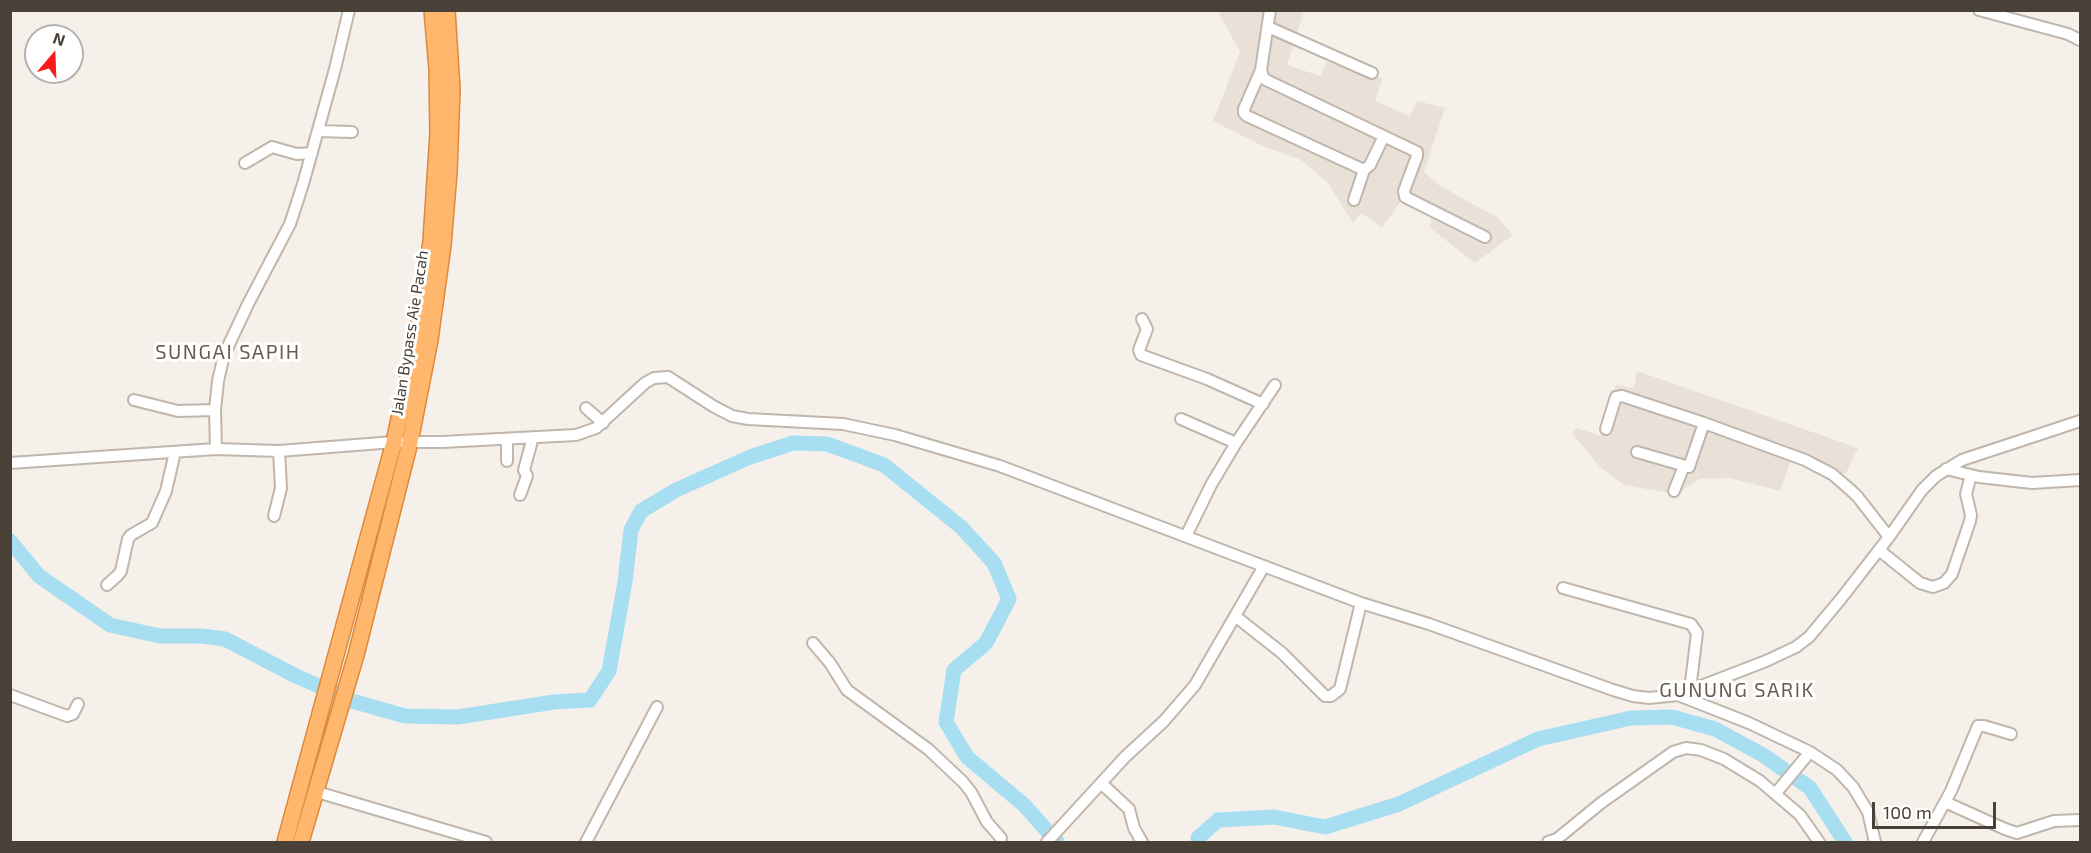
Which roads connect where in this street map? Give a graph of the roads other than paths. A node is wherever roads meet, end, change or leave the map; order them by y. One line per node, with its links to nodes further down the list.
1 (349, 10): 10 (street)
2 (432, 10): 31 (highway, Jalan Bypass Aie Pacah)
3 (447, 10): 32 (highway, Jalan Bypass Aie Pacah)
4 (1270, 10): 6 (street)
5 (1979, 10): 7 (street)
6 (1268, 27): 8 (street); 9 (street)
7 (2080, 40)
8 (1261, 70): 12 (street); 15 (street)
9 (1372, 73)
10 (318, 131): 11 (street); 13 (street)
11 (352, 132)
12 (1384, 136): 15 (street); 17 (street)
13 (312, 153): 14 (street); 23 (street)
14 (245, 163)
15 (1364, 170): 16 (street)
16 (1354, 200)
17 (1485, 237)
18 (1142, 319): 21 (street)
19 (1275, 385): 21 (street)
20 (134, 400): 23 (street)
21 (1263, 404): 33 (street)
22 (586, 408): 26 (street)
23 (214, 410): 34 (street)
24 (1181, 419): 33 (street)
25 (2080, 421): 41 (street)
26 (603, 423): 29 (street); 47 (street)
27 (1704, 423): 28 (street); 40 (street); 48 (street)
28 (1606, 429)
29 (533, 437): 30 (street); 45 (street)
30 (507, 439): 32 (street); 38 (street)
31 (394, 442): 32 (street); 35 (street); 69 (highway, Jalan Bypass Aie Pacah)
32 (410, 442): 65 (highway, Jalan Bypass Aie Pacah)
33 (1236, 443): 47 (street)
34 (216, 449): 35 (street); 36 (street)
35 (279, 451): 46 (street)
36 (175, 452): 39 (street); 51 (street)
37 (1637, 452): 40 (street)
38 (507, 461)
39 (10, 463)
40 (1684, 466): 44 (street)
41 (1946, 469): 42 (street); 48 (street)
42 (1971, 476): 43 (street); 49 (street)
43 (2080, 480)
44 (1674, 491)
45 (520, 495)
46 (274, 516)
47 (1186, 536): 50 (street)
48 (1889, 537): 49 (street)
49 (1879, 550): 56 (street)
50 (1264, 566): 53 (street); 54 (street)
51 (107, 585)
52 (1563, 588): 56 (street)
53 (1360, 603): 54 (street); 58 (street)
54 (1236, 616): 63 (street)
55 (813, 643): 68 (street)
56 (1690, 690): 58 (street)
57 (10, 695): 59 (street)
58 (1678, 695): 62 (street)
59 (78, 704)
60 (657, 707): 72 (street)
61 (2011, 734): 66 (street)
62 (1810, 752): 64 (street); 77 (street)
63 (1101, 783): 73 (street); 74 (street)
64 (1779, 790): 75 (street); 76 (street)
65 (317, 792): 70 (highway); 71 (street)
66 (1945, 802): 67 (street); 78 (street)
67 (2080, 820)
68 (1000, 841)
69 (285, 843)
70 (301, 843)
71 (486, 843)
72 (586, 843)
73 (1047, 843)
74 (1142, 843)
75 (1548, 843)
76 (1819, 843)
77 (1875, 843)
78 (1923, 843)

